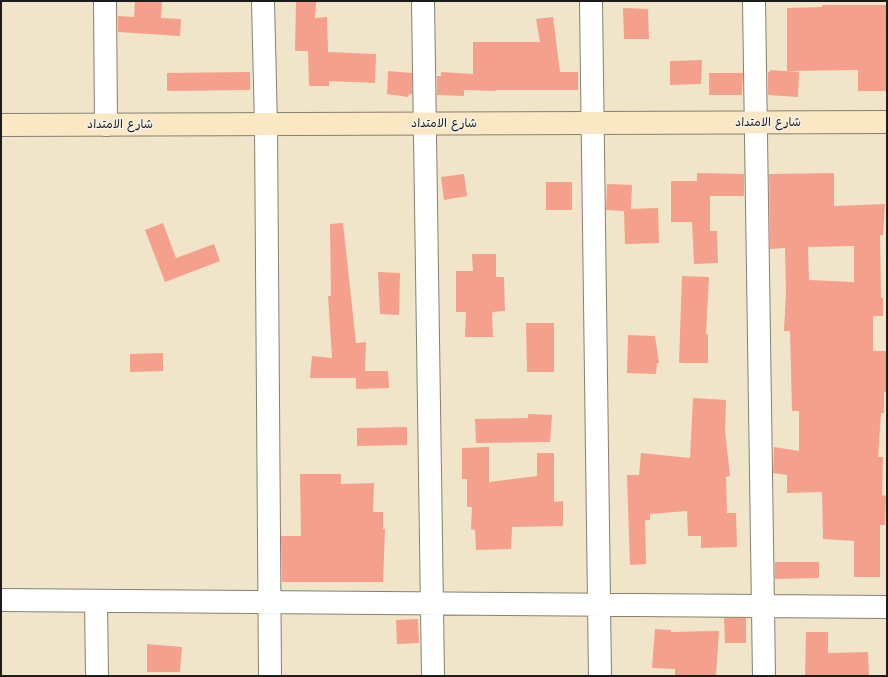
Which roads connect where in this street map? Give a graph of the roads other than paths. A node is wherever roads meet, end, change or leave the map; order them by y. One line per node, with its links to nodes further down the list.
1 (105, 1): 11 (street)
2 (263, 1): 12 (street)
3 (423, 1): 9 (street)
4 (591, 1): 7 (street)
5 (754, 1): 8 (street)
6 (887, 122): 8 (street, شارع الامتداد)
7 (592, 123): 8 (street, شارع الامتداد); 9 (street, شارع الامتداد); 17 (street)
8 (754, 123): 18 (street)
9 (424, 124): 12 (street, شارع الامتداد); 16 (street)
10 (1, 125): 11 (street, شارع الامتداد)
11 (106, 125): 12 (street, شارع الامتداد)
12 (266, 126): 15 (street)
13 (1, 600): 14 (street)
14 (96, 601): 15 (street); 20 (street)
15 (270, 603): 16 (street); 21 (street)
16 (432, 603): 17 (street); 22 (street)
17 (600, 605): 18 (street); 23 (street)
18 (764, 606): 19 (street); 24 (street)
19 (887, 607)
20 (97, 676)
21 (270, 676)
22 (433, 676)
23 (600, 676)
24 (764, 676)

